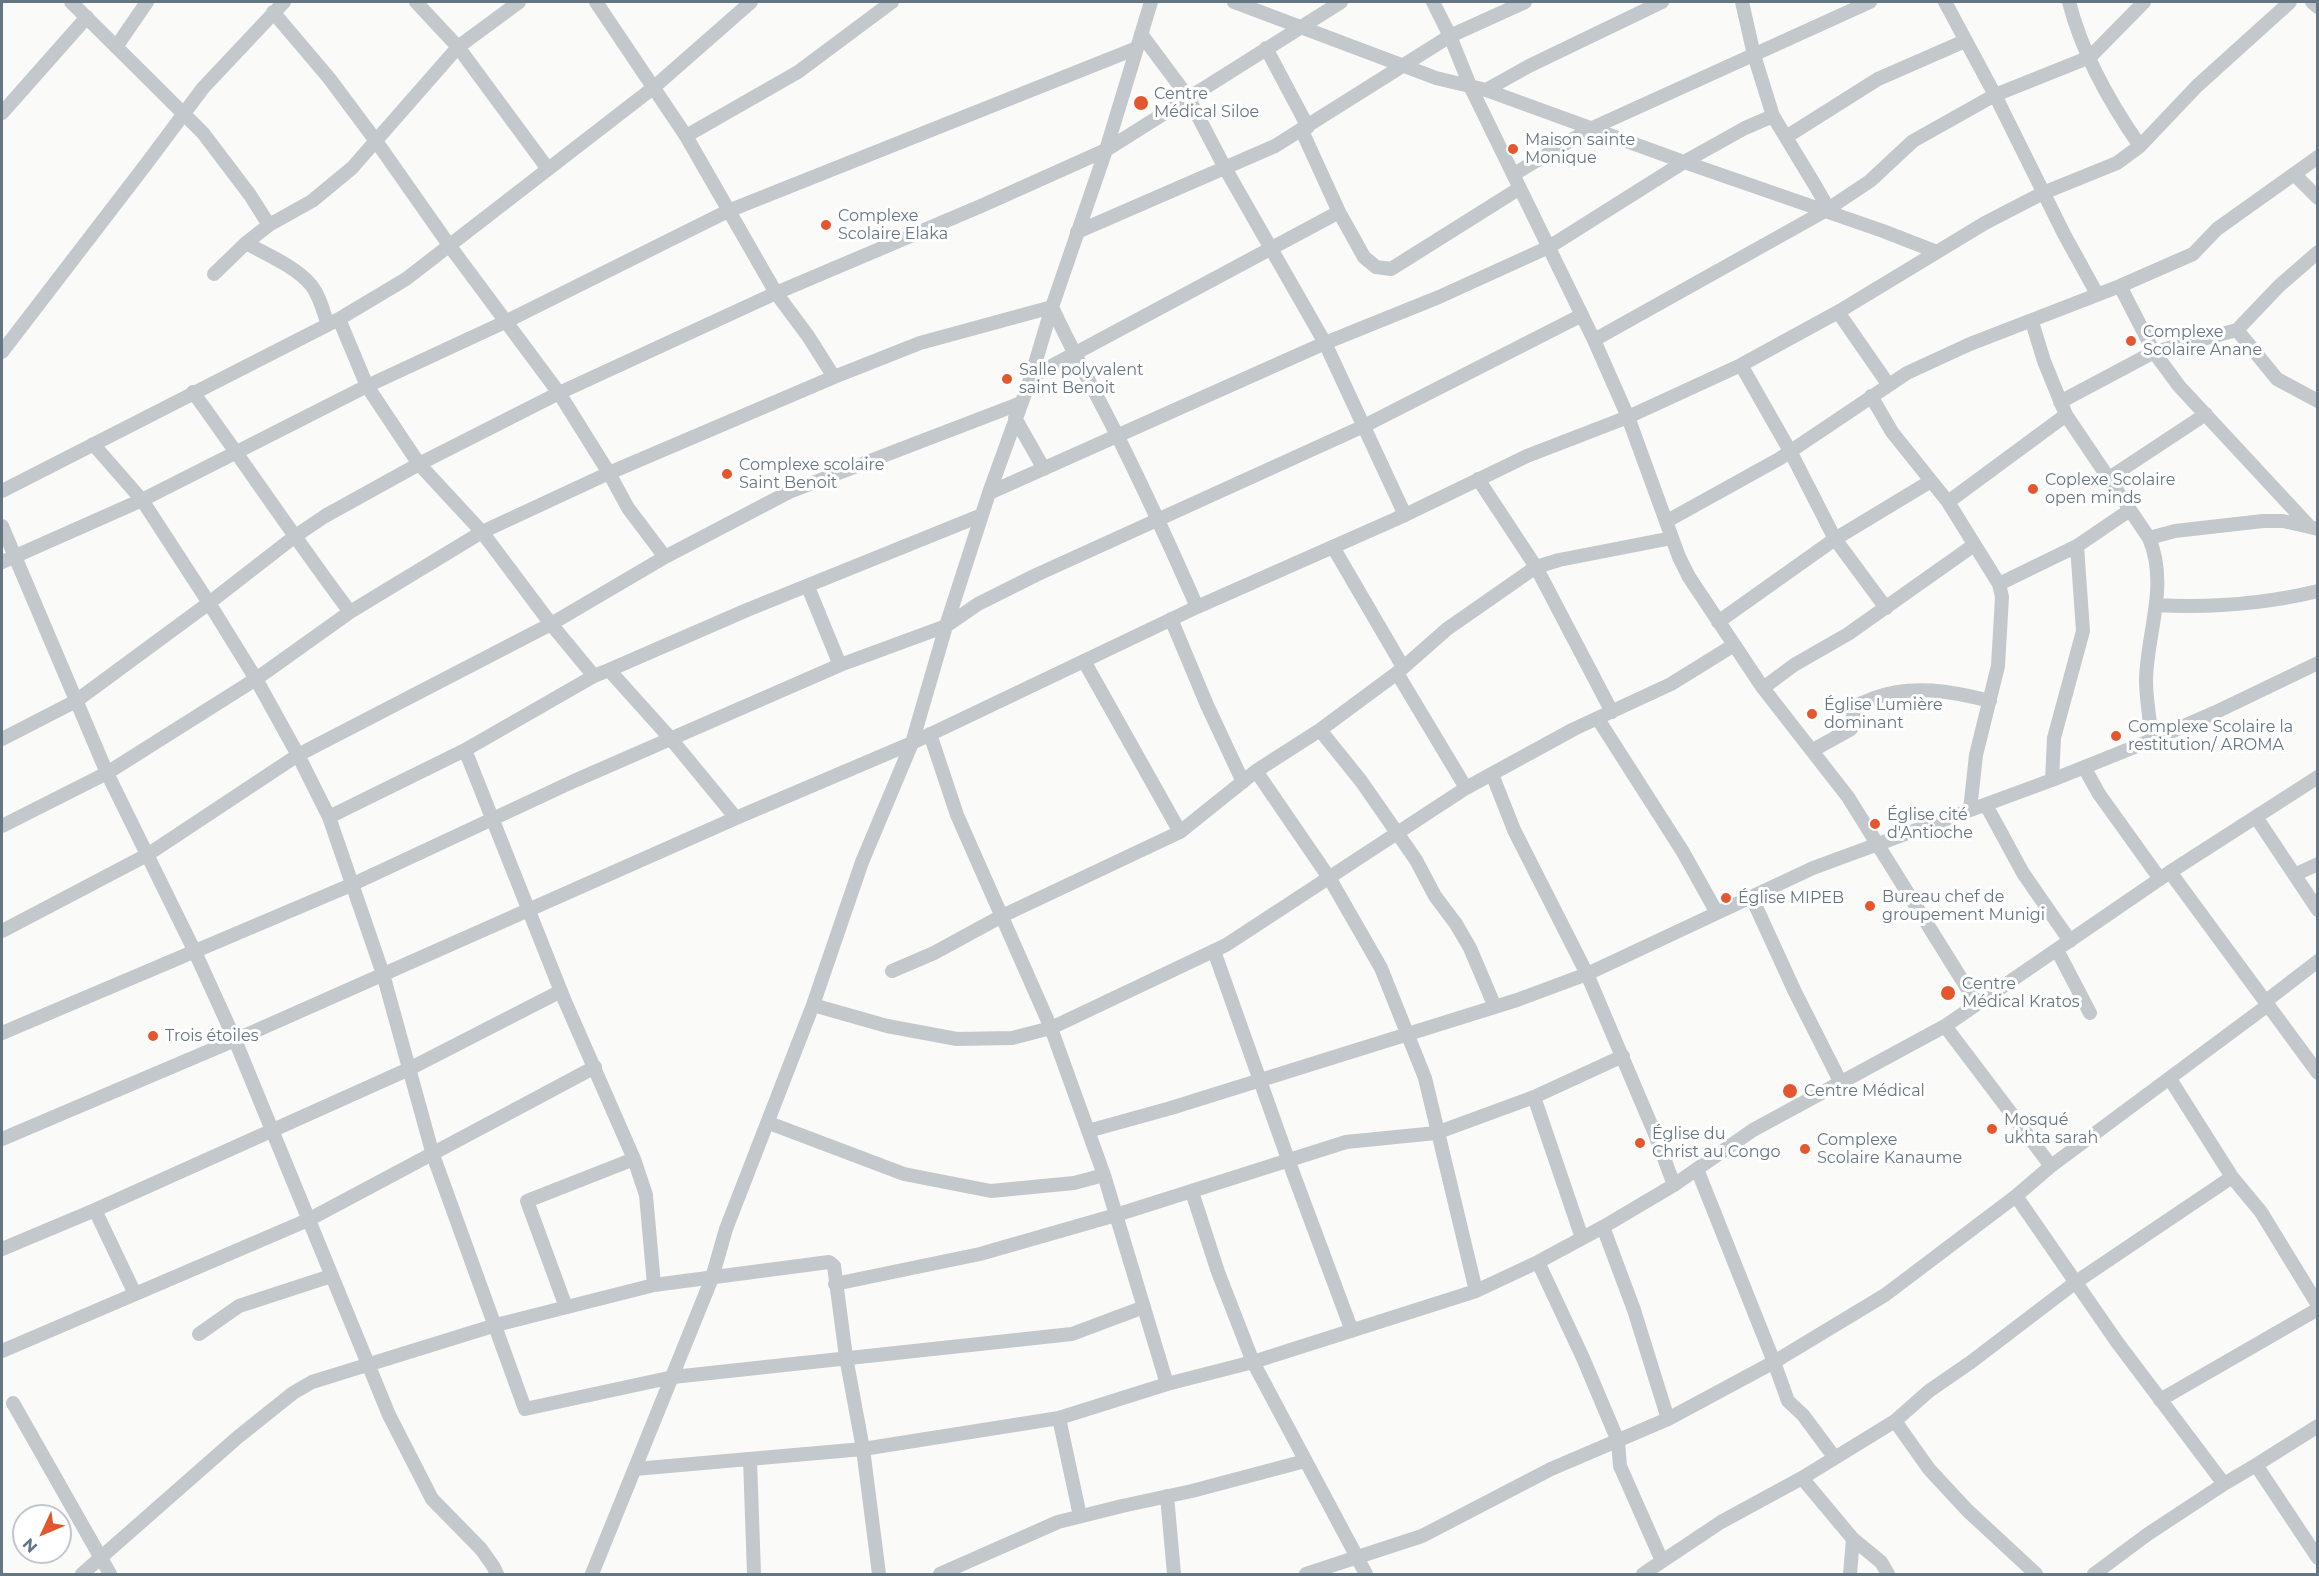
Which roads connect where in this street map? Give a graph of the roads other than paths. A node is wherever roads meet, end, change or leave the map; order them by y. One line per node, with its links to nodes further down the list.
1 (71, 2): 24 (street)
2 (147, 2): 29 (street)
3 (284, 2): 23 (street)
4 (416, 2): 30 (street)
5 (519, 2): 30 (street)
6 (596, 2): 35 (street)
7 (751, 2): 35 (street)
8 (892, 2): 45 (street)
9 (1151, 2): 27 (street)
10 (1234, 2): 25 (street)
11 (1341, 2): 25 (street)
12 (1433, 2): 26 (street)
13 (1525, 2): 26 (street)
14 (1662, 2): 37 (street)
15 (1742, 2): 32 (street)
16 (1870, 2): 32 (street)
17 (1945, 2): 28 (street)
18 (2069, 2): 33 (street)
19 (2144, 2): 33 (street)
20 (2290, 2): 48 (street)
21 (2312, 2): 22 (street)
22 (2318, 7)
23 (273, 12): 41 (street); 47 (street)
24 (87, 17): 29 (street); 40 (street)
25 (1299, 27): 31 (street); 34 (street)
26 (1450, 36): 34 (street); 36 (street)
27 (1139, 41): 39 (street); 49 (street); 59 (street)
28 (1965, 41): 38 (street); 46 (street)
29 (116, 47): 41 (street)
30 (458, 47): 47 (street); 52 (street)
31 (1266, 48): 39 (street); 43 (street)
32 (1754, 55): 42 (street); 44 (street)
33 (2090, 57): 38 (street); 48 (street)
34 (1403, 66): 36 (street); 43 (street)
35 (654, 88): 45 (street); 52 (street)
36 (1471, 88): 37 (street); 54 (street)
37 (1486, 90): 44 (street)
38 (1995, 95): 57 (street); 60 (street)
39 (1188, 97): 49 (street); 53 (street)
40 (2, 113)
41 (183, 114): 62 (street); 83 (street)
42 (1773, 116): 46 (street); 51 (street)
43 (1305, 129): 53 (street); 61 (street)
44 (1590, 129): 51 (street); 54 (street)
45 (686, 136): 59 (street)
46 (1786, 137): 60 (street)
47 (376, 141): 62 (street); 65 (street)
48 (2140, 146): 57 (street)
49 (1106, 150): 63 (street); 72 (street)
50 (2318, 157): 55 (street)
51 (1684, 162): 60 (street); 66 (street)
52 (548, 168): 65 (street)
53 (1225, 168): 63 (street); 67 (street)
54 (1514, 174): 56 (street)
55 (2295, 175): 58 (street); 71 (street)
56 (1520, 188): 61 (street); 66 (street)
57 (2043, 193): 68 (street); 73 (street)
58 (2318, 198)
59 (728, 211): 72 (street); 78 (street)
60 (1826, 211): 68 (street); 81 (street)
61 (1340, 212): 67 (street)
62 (269, 225): 64 (street)
63 (1077, 232): 74 (street)
64 (246, 243): 70 (street); 77 (street)
65 (449, 245): 77 (street); 78 (street)
66 (1549, 247): 76 (street); 82 (street)
67 (1272, 249): 82 (street); 85 (street)
68 (1937, 252): 75 (street)
69 (2318, 252): 80 (street)
70 (214, 274)
71 (2120, 286): 73 (street); 84 (street)
72 (776, 293): 87 (street); 92 (street)
73 (2097, 294): 79 (street)
74 (1052, 307): 85 (street); 87 (street); 88 (street)
75 (1838, 312): 86 (street); 89 (street)
76 (1582, 315): 81 (street); 100 (street)
77 (334, 322): 90 (street); 91 (street)
78 (505, 322): 90 (street); 92 (street)
79 (2032, 322): 89 (street); 96 (street)
80 (2237, 330): 84 (street); 94 (street)
81 (1594, 340): 98 (street)
82 (1325, 343): 100 (street); 101 (street)
83 (2, 352)
84 (2154, 352): 96 (street); 97 (street)
85 (1074, 354): 88 (street); 101 (street)
86 (1741, 365): 98 (street); 103 (street)
87 (834, 377): 107 (street)
88 (1031, 377): 95 (street)
89 (1888, 384): 93 (street)
90 (367, 386): 104 (street); 105 (street)
91 (193, 392): 102 (street); 104 (street)
92 (559, 393): 105 (street); 107 (street)
93 (1871, 396): 103 (street); 110 (street)
94 (2318, 401)
95 (1021, 403): 99 (street); 130 (street)
96 (2063, 408): 108 (street); 114 (street)
97 (2206, 414): 108 (street); 121 (street)
98 (1628, 417): 109 (street); 119 (street)
99 (1015, 418): 106 (street); 112 (street)
100 (1364, 426): 117 (street); 118 (street)
101 (1117, 436): 106 (street); 118 (street)
102 (93, 444): 111 (street); 113 (street)
103 (1790, 451): 119 (street); 126 (street)
104 (237, 452): 113 (street); 123 (street)
105 (419, 464): 122 (street); 123 (street)
106 (1044, 469): 112 (street)
107 (609, 472): 122 (street); 130 (street)
108 (2109, 478): 115 (street)
109 (1478, 479): 117 (street); 132 (street)
110 (1931, 481): 114 (street); 126 (street)
111 (2, 491)
112 (989, 493): 116 (street)
113 (142, 500): 131 (street); 136 (street)
114 (1948, 502): 127 (street)
115 (2130, 510): 125 (street); 128 (street)
116 (982, 515): 134 (street); 144 (street)
117 (1405, 515): 129 (street)
118 (1158, 519): 138 (street); 144 (street)
119 (1667, 521): 124 (street)
120 (2, 526): 131 (street)
121 (2314, 528): 125 (street)
122 (482, 532): 140 (street); 143 (street)
123 (294, 537): 136 (street); 140 (street)
124 (1672, 538): 132 (street); 142 (street)
125 (2149, 538): 137 (street)
126 (1834, 539): 139 (street); 142 (street)
127 (1974, 545): 133 (street); 139 (street)
128 (2077, 546): 133 (street); 172 (street)
129 (1333, 547): 138 (street); 150 (street)
130 (665, 557): 143 (street)
131 (8, 560): 154 (street)
132 (1536, 567): 150 (street); 156 (street)
133 (1999, 584): 155 (street)
134 (808, 587): 148 (street); 149 (street)
135 (2318, 591): 137 (street)
136 (209, 603): 152 (street); 154 (street)
137 (2156, 605): 162 (street)
138 (1197, 606): 141 (street)
139 (1886, 608): 153 (street)
140 (350, 612): 152 (street)
141 (1171, 619): 146 (street); 173 (street)
142 (1718, 622): 145 (street)
143 (551, 624): 151 (street); 166 (street)
144 (946, 626): 148 (street); 163 (street)
145 (1734, 645): 153 (street); 156 (street)
146 (1084, 661): 159 (street); 182 (street)
147 (2318, 663): 162 (street)
148 (840, 665): 161 (street)
149 (609, 669): 151 (street); 161 (street)
150 (1400, 670): 158 (street); 174 (street)
151 (594, 676): 164 (street)
152 (255, 679): 166 (street); 169 (street)
153 (1763, 688): 165 (street)
154 (76, 701): 160 (street); 169 (street)
155 (1990, 701): 165 (street); 176 (street)
156 (1612, 712): 157 (street)
157 (1598, 719): 170 (street); 194 (street)
158 (1320, 730): 168 (street); 183 (street)
159 (930, 734): 163 (street); 195 (street)
160 (2, 739)
161 (671, 740): 179 (street); 180 (street)
162 (2152, 740): 167 (street)
163 (912, 743): 180 (street); 208 (street)
164 (465, 750): 177 (street); 179 (street)
165 (1813, 750): 184 (street)
166 (298, 755): 177 (street); 185 (street)
167 (2084, 767): 172 (street); 188 (street)
168 (1256, 771): 173 (street); 189 (street)
169 (107, 773): 181 (street); 185 (street)
170 (1492, 774): 174 (street); 204 (street)
171 (2318, 777): 178 (street)
172 (2052, 780): 175 (street)
173 (1243, 782): 182 (street)
174 (1466, 788): 183 (street)
175 (1986, 805): 176 (street); 197 (street)
176 (1970, 810): 184 (street)
177 (329, 817): 190 (street)
178 (2256, 817): 187 (street); 188 (street)
179 (494, 818): 190 (street); 192 (street)
180 (736, 818): 192 (street)
181 (2, 826)
182 (1180, 832): 195 (street)
183 (1398, 834): 189 (street); 209 (street)
184 (1878, 843): 191 (street); 207 (street)
185 (147, 855): 196 (street); 200 (street)
186 (2318, 864): 187 (street)
187 (2296, 874): 193 (street)
188 (2165, 876): 197 (street); 206 (street)
189 (1330, 879): 199 (street); 214 (street)
190 (351, 885): 200 (street); 203 (street)
191 (1752, 898): 194 (street); 222 (street)
192 (529, 910): 203 (street); 205 (street)
193 (2318, 910)
194 (1717, 913): 204 (street)
195 (1002, 916): 202 (street); 212 (street)
196 (2, 931)
197 (2070, 941): 198 (street)
198 (2056, 950): 207 (street); 210 (street)
199 (1214, 951): 212 (street); 220 (street)
200 (195, 952): 213 (street); 215 (street)
201 (2318, 961): 206 (street)
202 (892, 971)
203 (383, 974): 215 (street); 218 (street)
204 (1587, 974): 209 (street); 216 (street)
205 (561, 991): 217 (street); 218 (street)
206 (2267, 1003): 219 (street); 221 (street)
207 (1977, 1004): 211 (street)
208 (813, 1005): 212 (street); 224 (street)
209 (1495, 1007): 214 (street)
210 (2090, 1012)
211 (1945, 1026): 222 (street); 232 (street)
212 (1051, 1028): 226 (street)
213 (3, 1029)
214 (1408, 1034): 220 (street); 227 (street)
215 (235, 1040): 225 (street); 228 (street)
216 (1623, 1056): 223 (street); 236 (street)
217 (595, 1067): 229 (street); 230 (street)
218 (409, 1069): 225 (street); 229 (street)
219 (2318, 1073)
220 (1259, 1079): 226 (street); 231 (street)
221 (2170, 1079): 232 (street); 235 (street)
222 (1841, 1083): 233 (street)
223 (1534, 1097): 227 (street); 243 (street)
224 (769, 1123): 234 (street); 247 (street)
225 (272, 1130): 239 (street); 241 (street)
226 (1088, 1131): 234 (street)
227 (1436, 1133): 231 (street); 251 (street)
228 (2, 1139)
229 (433, 1155): 241 (street); 256 (street)
230 (634, 1159): 250 (street); 253 (street)
231 (1289, 1162): 237 (street); 257 (street)
232 (2050, 1166): 238 (street)
233 (1697, 1169): 236 (street); 262 (street)
234 (1104, 1175): 240 (street)
235 (2232, 1177): 248 (street); 255 (street)
236 (1674, 1185): 242 (street)
237 (1192, 1192): 240 (street); 261 (street)
238 (2016, 1196): 248 (street); 262 (street)
239 (95, 1210): 244 (street); 252 (street)
240 (1116, 1215): 249 (street); 254 (street)
241 (308, 1220): 246 (street); 252 (street)
242 (1603, 1227): 243 (street); 269 (street)
243 (1582, 1238): 245 (street)
244 (2, 1249)
245 (1538, 1262): 251 (street); 272 (street)
246 (331, 1276): 258 (street); 263 (street)
247 (712, 1278): 249 (street); 250 (street); 264 (street)
248 (2076, 1282): 266 (street); 270 (street)
249 (835, 1284): 260 (street)
250 (654, 1285): 253 (street)
251 (1476, 1291): 257 (street)
252 (135, 1294): 259 (street)
253 (566, 1307): 256 (street)
254 (1144, 1307): 260 (street); 265 (street)
255 (2318, 1307): 266 (street)
256 (495, 1325): 263 (street); 264 (street)
257 (1352, 1331): 261 (street)
258 (199, 1334)
259 (2, 1351)
260 (846, 1357): 264 (street); 273 (street)
261 (1253, 1362): 265 (street); 276 (street)
262 (1774, 1362): 269 (street); 274 (street)
263 (367, 1364): 285 (street); 291 (street)
264 (673, 1377): 278 (street)
265 (1167, 1384): 268 (street)
266 (2160, 1400): 280 (street)
267 (13, 1403): 285 (street)
268 (1059, 1418): 273 (street); 282 (street)
269 (1668, 1419): 272 (street)
270 (1895, 1421): 274 (street); 301 (street)
271 (2318, 1426): 277 (street)
272 (1618, 1441): 286 (street); 287 (street)
273 (863, 1449): 275 (street); 294 (street)
274 (1835, 1458): 279 (street)
275 (750, 1459): 278 (street); 293 (street)
276 (1305, 1461): 281 (street); 286 (street)
277 (2256, 1465): 280 (street); 284 (street)
278 (635, 1469): 292 (street)
279 (1802, 1478): 283 (street); 287 (street)
280 (2224, 1484): 302 (street)
281 (1167, 1496): 282 (street); 296 (street)
282 (1080, 1516): 295 (street)
283 (1853, 1539): 299 (street); 300 (street)
284 (2315, 1548)
285 (101, 1558): 289 (street); 290 (street)
286 (1357, 1558): 297 (street); 298 (street)
287 (1662, 1561): 288 (street)
288 (1645, 1574)
289 (82, 1575)
290 (110, 1575)
291 (497, 1575)
292 (592, 1575)
293 (754, 1575)
294 (879, 1575)
295 (940, 1575)
296 (1174, 1575)
297 (1306, 1575)
298 (1366, 1575)
299 (1850, 1575)
300 (1888, 1575)
301 (2036, 1575)
302 (2094, 1575)

